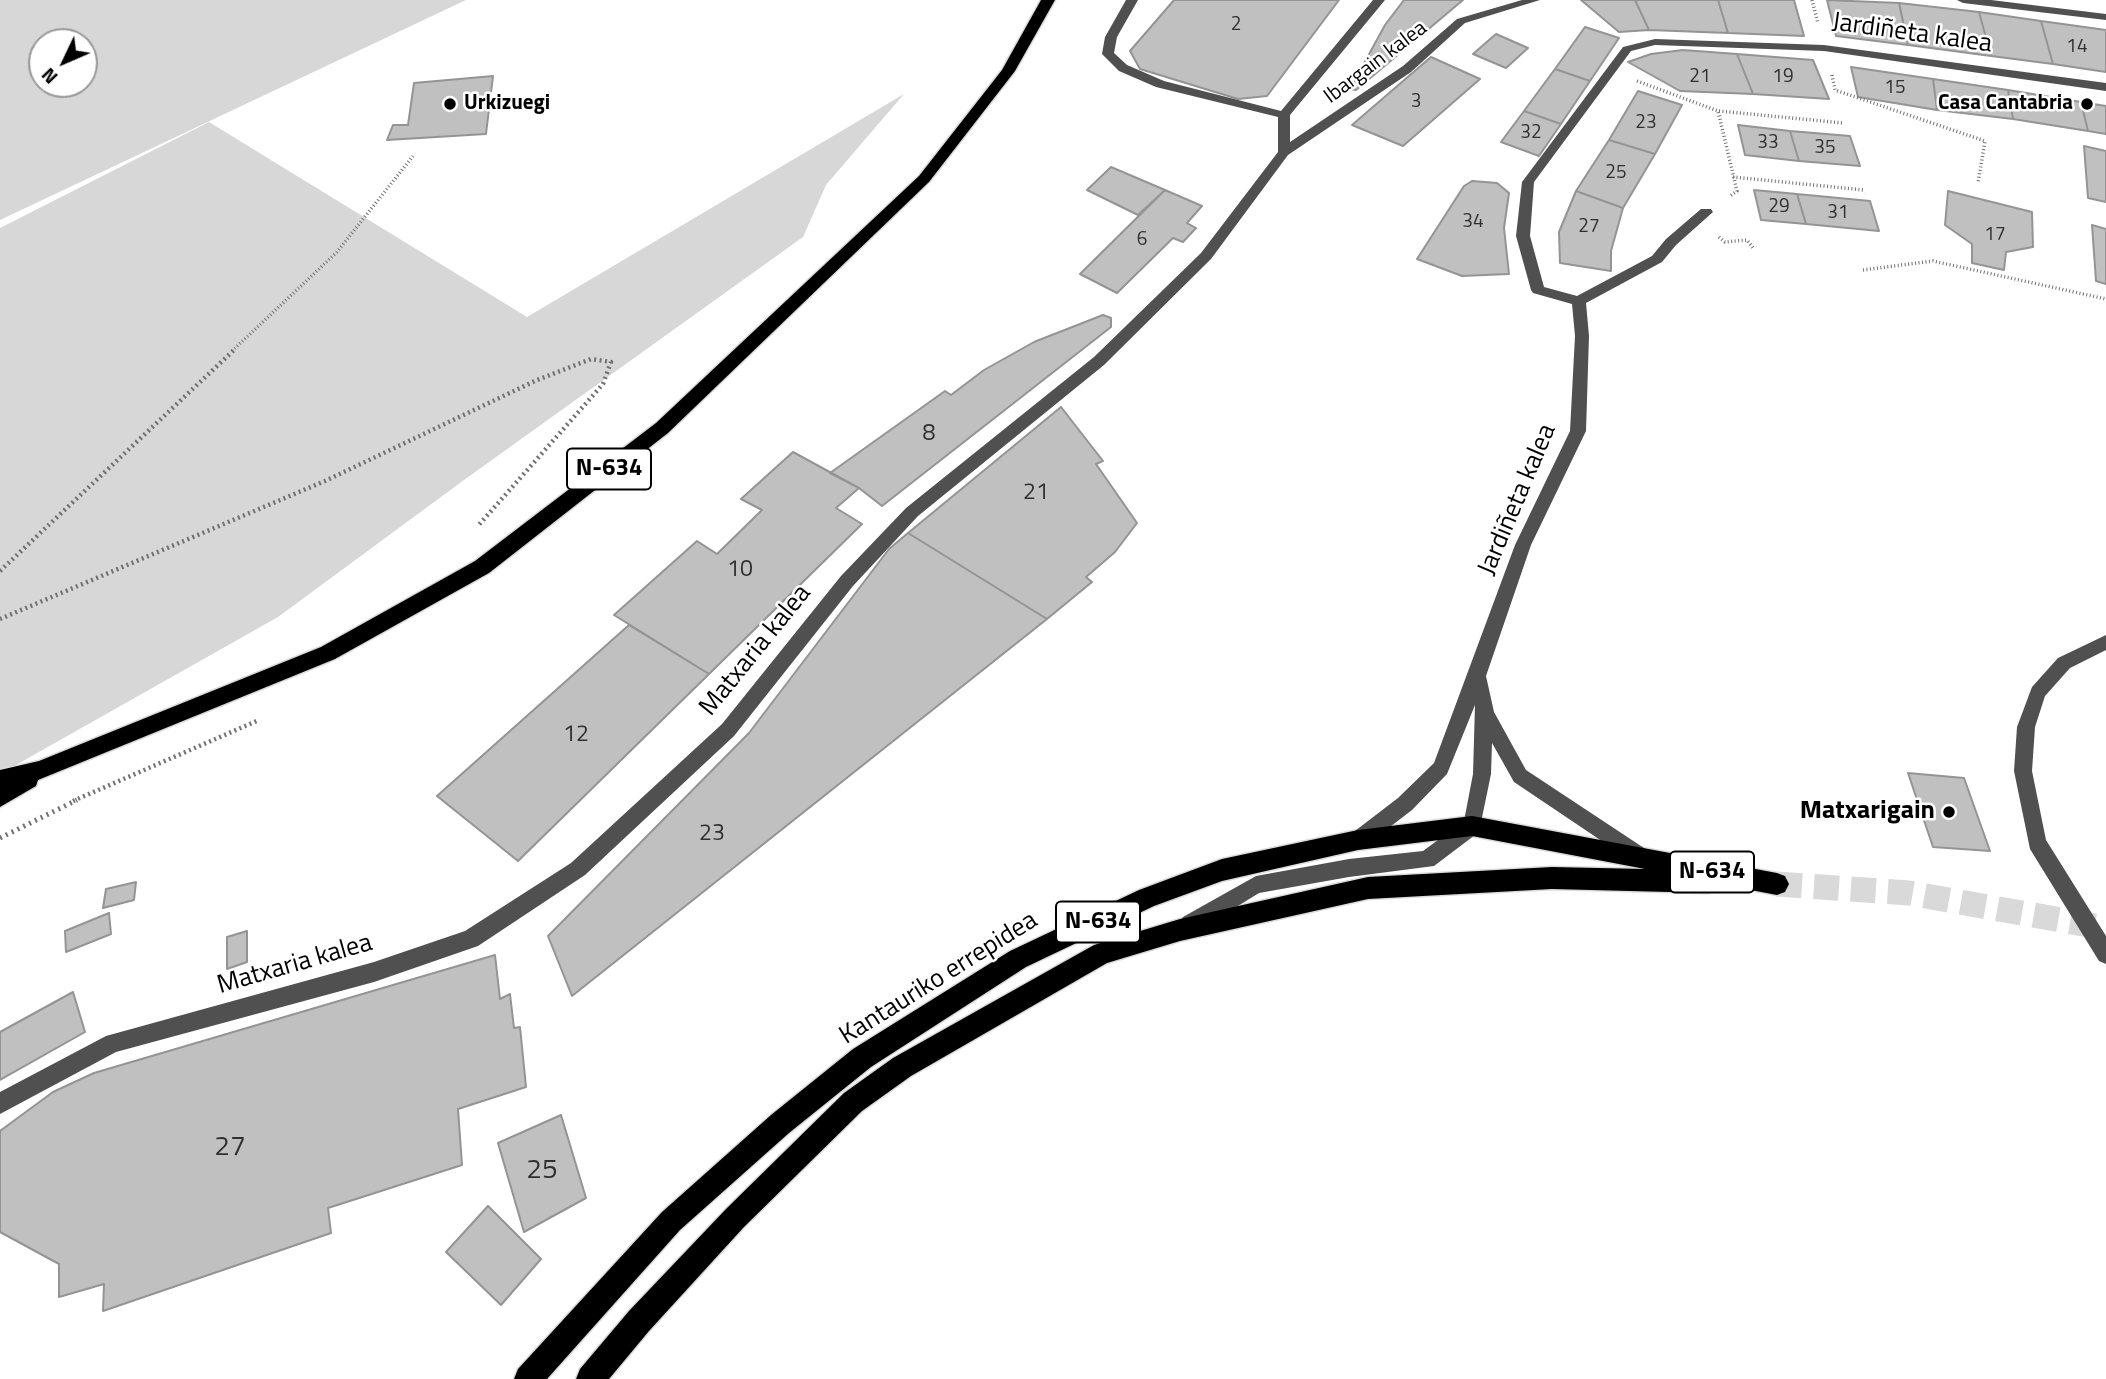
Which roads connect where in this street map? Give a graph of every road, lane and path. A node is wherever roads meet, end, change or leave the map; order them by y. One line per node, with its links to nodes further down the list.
1 (1048, 0): 32 (highway, N-634)
2 (1132, 0): 12 (street)
3 (1378, 0): 12 (street)
4 (1534, 0): 14 (street, Ibargain kalea)
5 (1964, 0): 6 (street)
6 (2003, 2): 7 (street)
7 (2106, 17)
8 (1610, 71): 9 (street, Jardiñeta kalea); 11 (path); 25 (street, Jardiñeta kalea)
9 (2106, 87)
10 (1835, 90): 17 (path)
11 (1718, 111): 13 (path); 16 (path)
12 (1284, 115): 14 (street)
13 (1843, 123)
14 (1284, 152): 40 (street, Matxaria kalea)
15 (412, 156): 27 (path)
16 (1733, 177): 18 (path); 19 (path)
17 (1978, 183)
18 (1864, 190)
19 (1737, 191)
20 (1706, 212): 25 (street)
21 (1717, 236): 22 (path)
22 (1754, 249)
23 (1863, 270): 24 (path)
24 (2106, 299)
25 (1579, 301): 30 (street, Jardiñeta kalea)
26 (476, 527): 28 (path)
27 (0, 571)
28 (0, 619)
29 (2106, 642): 39 (street)
30 (1477, 676): 31 (street); 36 (street, Jardiñeta kalea)
31 (1485, 712): 35 (street); 37 (street)
32 (41, 770): 33 (highway, N-634); 34 (highway, N-634)
33 (0, 780)
34 (0, 797)
35 (1472, 827): 36 (highway, Kantauriko errepidea / N-634); 37 (highway, Kantauriko errepidea / N-634); 38 (street)
36 (1357, 840): 41 (highway, Kantauriko errepidea / N-634)
37 (1646, 860): 38 (highway, Kantauriko errepidea / N-634)
38 (1180, 930): 42 (highway)
39 (2106, 954)
40 (0, 1104)
41 (528, 1379)
42 (590, 1379)

